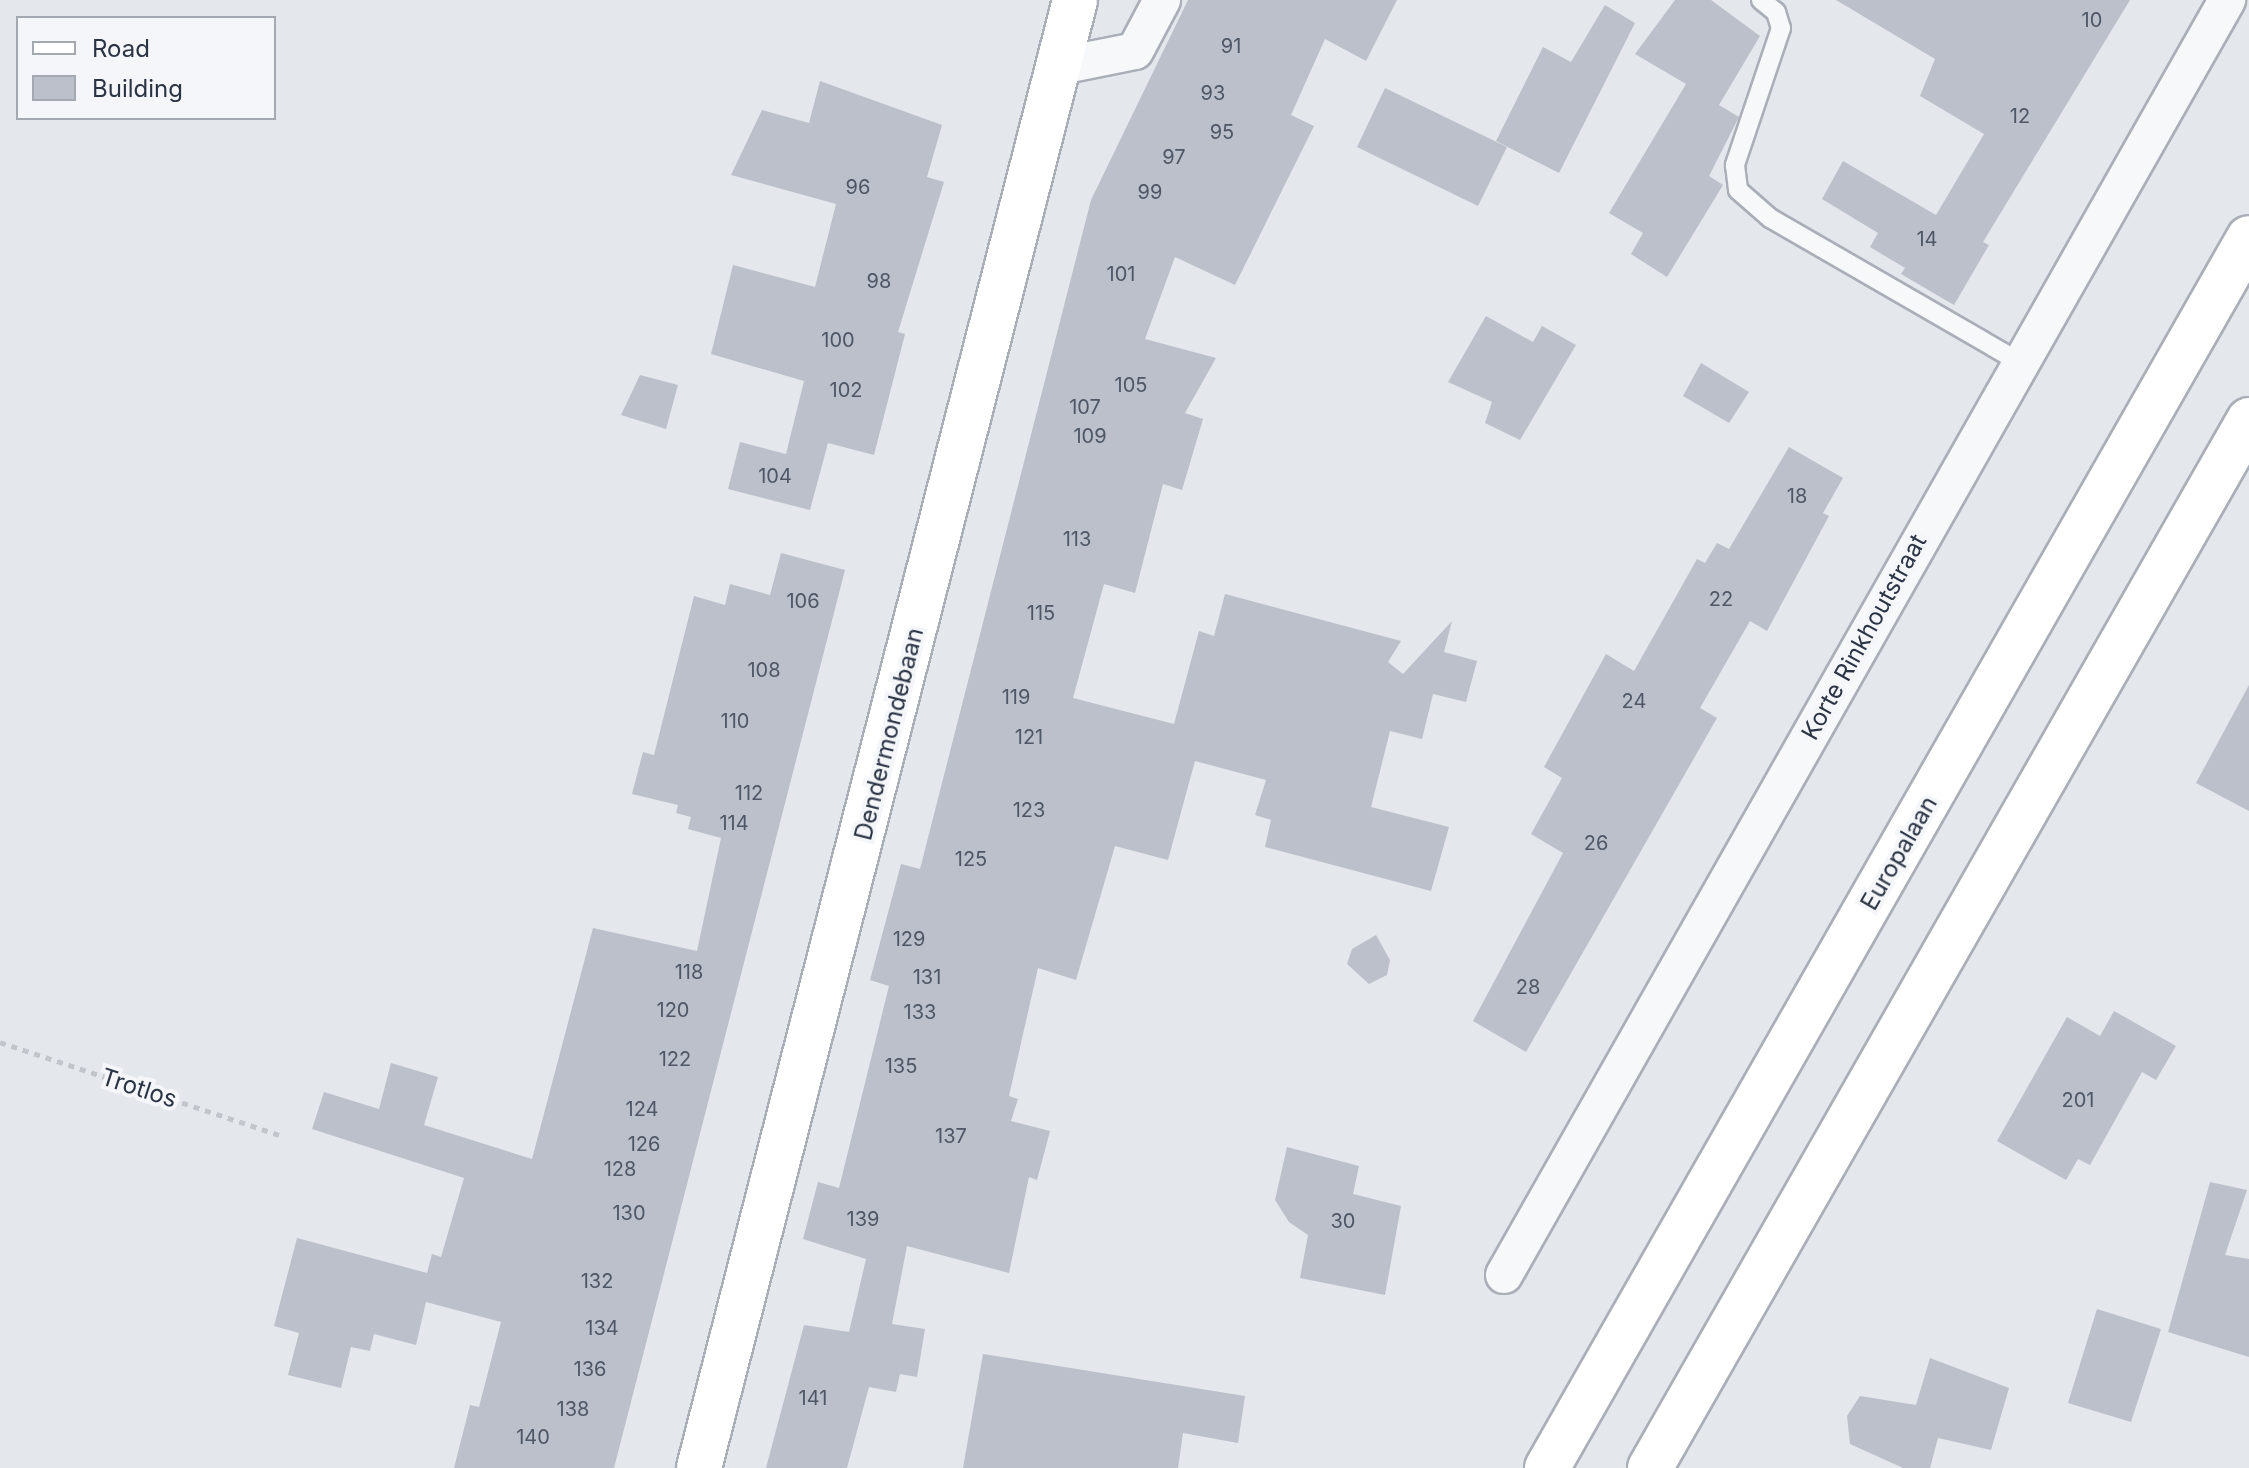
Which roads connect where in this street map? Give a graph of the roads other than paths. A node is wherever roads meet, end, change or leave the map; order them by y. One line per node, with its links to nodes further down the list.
1 (1075, 0): 5 (main road, Dendermondebaan)
2 (1162, 0): 5 (street)
3 (1761, 0): 7 (lane)
4 (2227, 0): 7 (street, Korte Rinkhoutstraat)
5 (1060, 66): 10 (main road, Dendermondebaan)
6 (2249, 238): 11 (main road, Europalaan)
7 (2019, 362): 9 (street, Korte Rinkhoutstraat)
8 (2249, 420): 12 (main road)
9 (1504, 1275)
10 (699, 1468)
11 (1547, 1468)
12 (1650, 1468)

